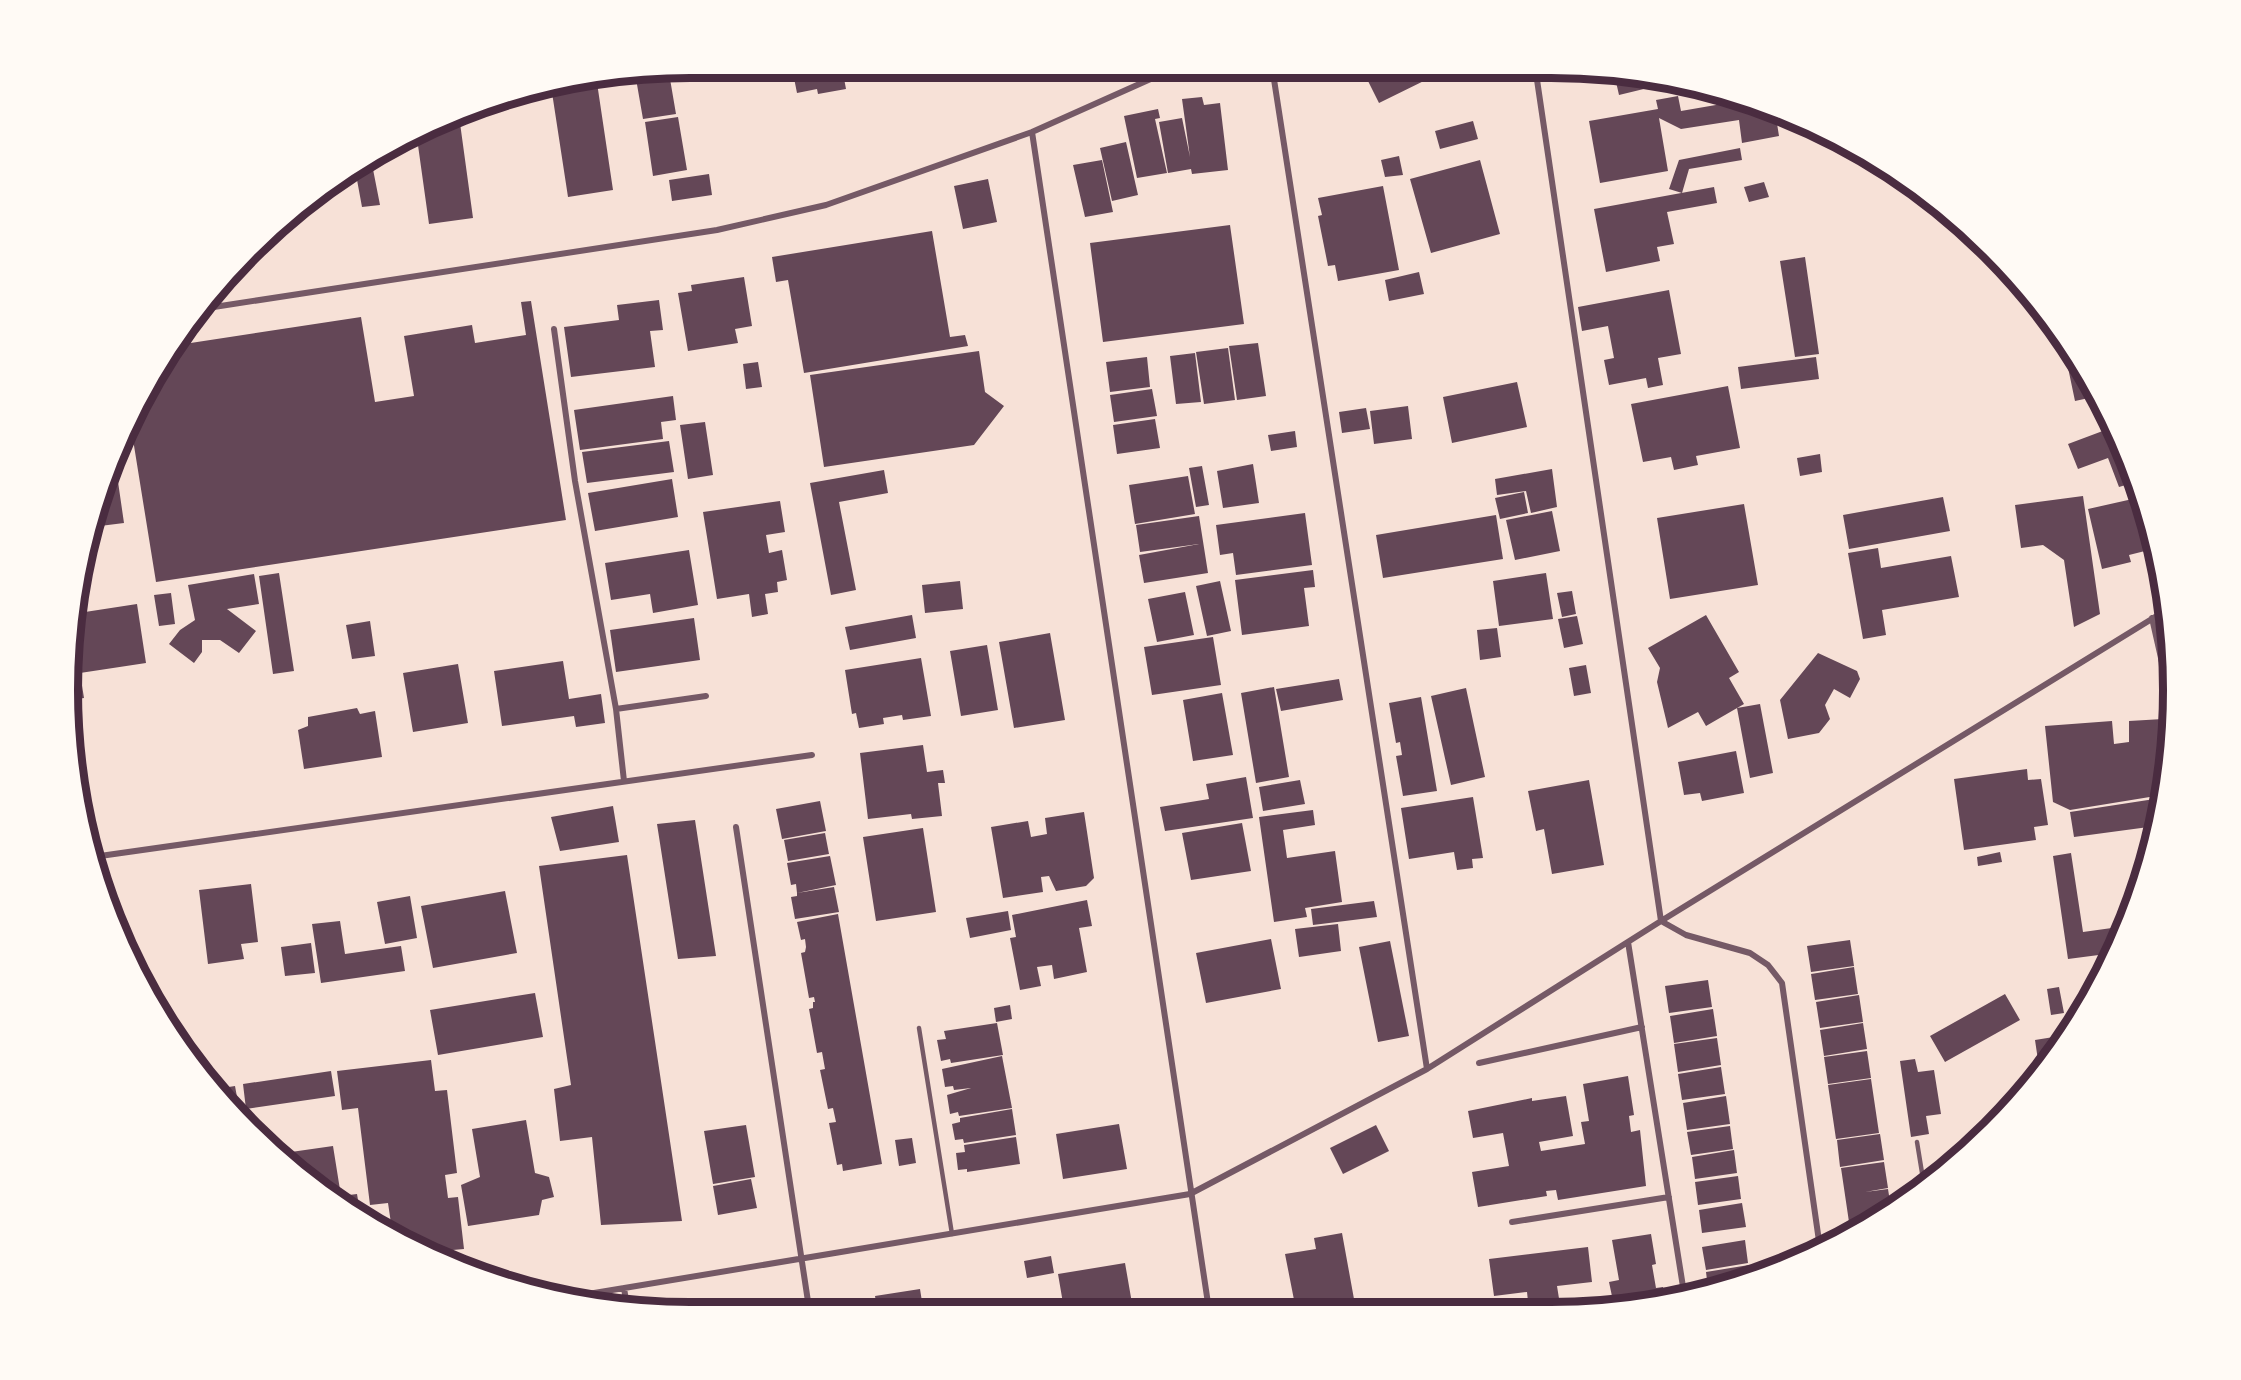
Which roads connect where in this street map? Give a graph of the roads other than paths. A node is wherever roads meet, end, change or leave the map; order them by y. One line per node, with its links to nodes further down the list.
1 (1153, 78): 4 (street)
2 (1274, 78): 21 (street)
3 (1537, 78): 16 (street)
4 (1032, 132): 5 (street); 24 (street)
5 (212, 307)
6 (554, 329): 11 (street)
7 (2158, 614): 8 (street)
8 (2152, 618): 9 (street); 16 (street)
9 (2162, 664)
10 (706, 696): 11 (street)
11 (616, 709): 13 (street)
12 (812, 755): 13 (street)
13 (624, 781): 15 (street)
14 (736, 827): 29 (street)
15 (101, 856)
16 (1661, 921): 17 (street); 28 (street)
17 (1628, 942): 18 (street); 21 (street)
18 (1642, 1027): 20 (street); 25 (street)
19 (919, 1028): 27 (lane)
20 (1479, 1063)
21 (1427, 1069): 24 (street)
22 (1917, 1142): 23 (lane)
23 (1923, 1177)
24 (1190, 1194): 27 (street); 35 (street)
25 (1669, 1197): 26 (street); 30 (street)
26 (1512, 1222)
27 (952, 1234): 29 (street)
28 (1819, 1240)
29 (804, 1258): 31 (street); 34 (street)
30 (1683, 1287)
31 (624, 1288): 32 (street); 33 (street)
32 (591, 1294)
33 (626, 1299)
34 (808, 1302)
35 (1208, 1302)

